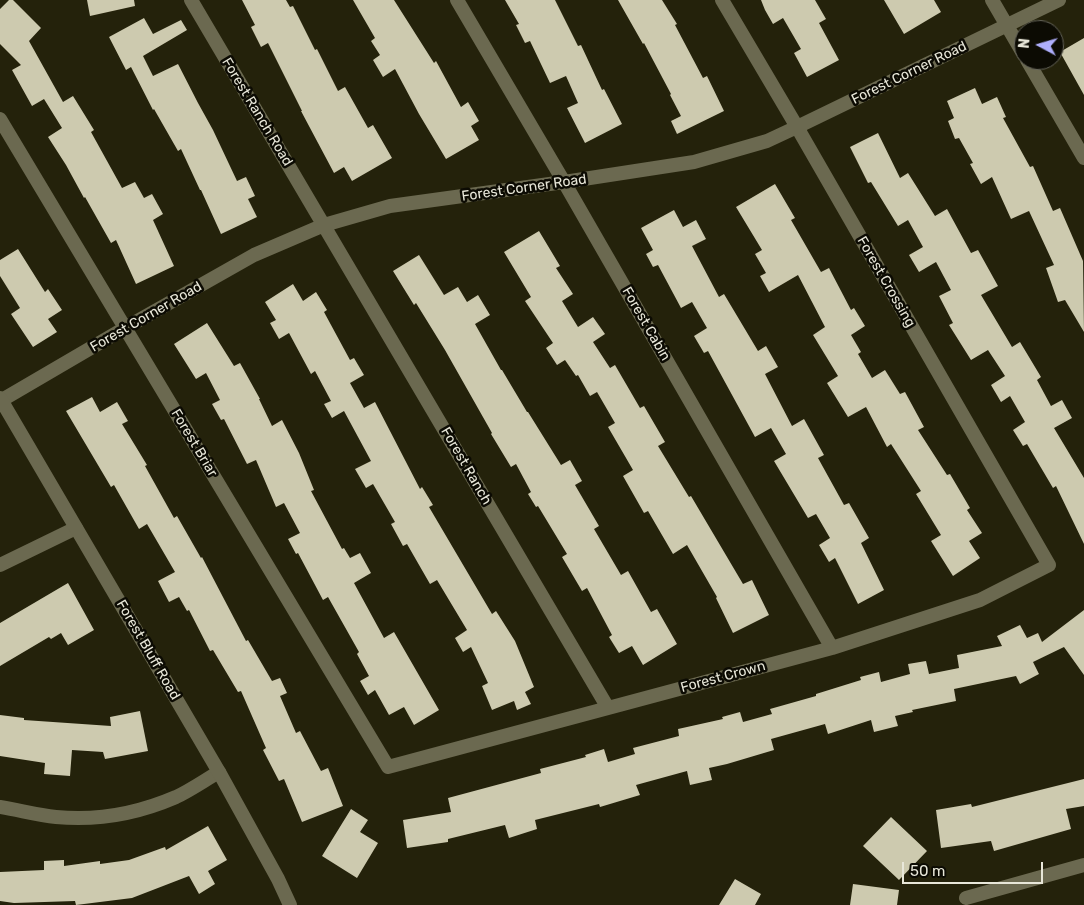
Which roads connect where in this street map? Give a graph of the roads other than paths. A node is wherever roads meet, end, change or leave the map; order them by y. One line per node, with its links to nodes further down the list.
1 (191, 0): 13 (street, Forest Ranch Road)
2 (457, 0): 12 (street, Forest Cabin)
3 (722, 0): 10 (street, Forest Crossing)
4 (992, 0): 6 (street)
5 (1059, 0): 6 (street, Forest Corner Road)
6 (1007, 25): 7 (street); 10 (street, Forest Corner Road)
7 (1014, 37)
8 (1033, 70): 11 (street)
9 (0, 120): 14 (street, Forest Briar)
10 (797, 127): 12 (street, Forest Corner Road); 17 (street, Forest Crossing)
11 (1084, 158)
12 (564, 182): 13 (street, Forest Corner Road); 19 (street, Forest Cabin)
13 (324, 225): 14 (street, Forest Corner Road); 20 (street, Forest Ranch)
14 (125, 328): 15 (street, Forest Corner Road); 21 (street, Forest Briar)
15 (1, 399): 16 (street, Forest Bluff Road)
16 (76, 528): 18 (street); 22 (street, Forest Bluff Road)
17 (1049, 564): 19 (street, Forest Crown)
18 (0, 565)
19 (832, 648): 20 (street, Forest Crown)
20 (608, 708): 21 (street, Forest Crown)
21 (388, 767)
22 (219, 772): 23 (street); 26 (street, Forest Bluff Road)
23 (0, 807)
24 (1084, 865): 25 (street)
25 (966, 898)
26 (290, 905)

